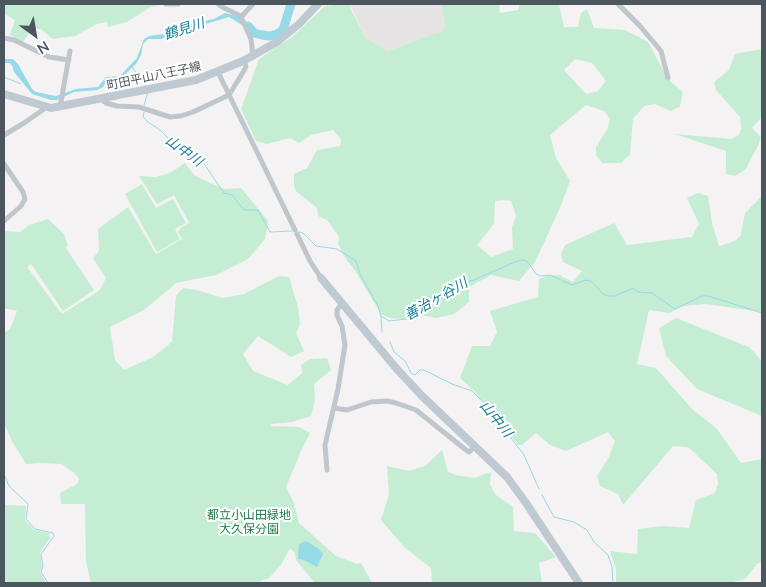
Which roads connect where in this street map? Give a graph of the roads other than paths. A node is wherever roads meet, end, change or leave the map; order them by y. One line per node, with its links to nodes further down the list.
1 (166, 4): 2 (street)
2 (178, 4)
3 (218, 4): 7 (street)
4 (253, 4): 7 (street)
5 (318, 4): 10 (street, 町田平山八王子線)
6 (618, 4): 14 (street)
7 (241, 16): 10 (street)
8 (4, 38): 11 (street)
9 (70, 51): 11 (street)
10 (253, 56): 12 (street, 町田平山八王子線)
11 (69, 60): 18 (street)
12 (243, 61): 13 (street, 町田平山八王子線); 16 (street)
13 (218, 72): 16 (street); 17 (street, 町田平山八王子線)
14 (668, 78)
15 (4, 94): 19 (street, 町田平山八王子線)
16 (229, 95): 17 (street); 23 (street)
17 (101, 99): 18 (street, 町田平山八王子線)
18 (61, 103): 19 (street, 町田平山八王子線)
19 (46, 107): 20 (street)
20 (4, 135)
21 (4, 164): 22 (street)
22 (4, 221)
23 (321, 278): 24 (street)
24 (342, 303): 25 (street); 26 (street)
25 (334, 408): 26 (street); 27 (street)
26 (475, 446): 28 (street)
27 (327, 470)
28 (579, 583)

